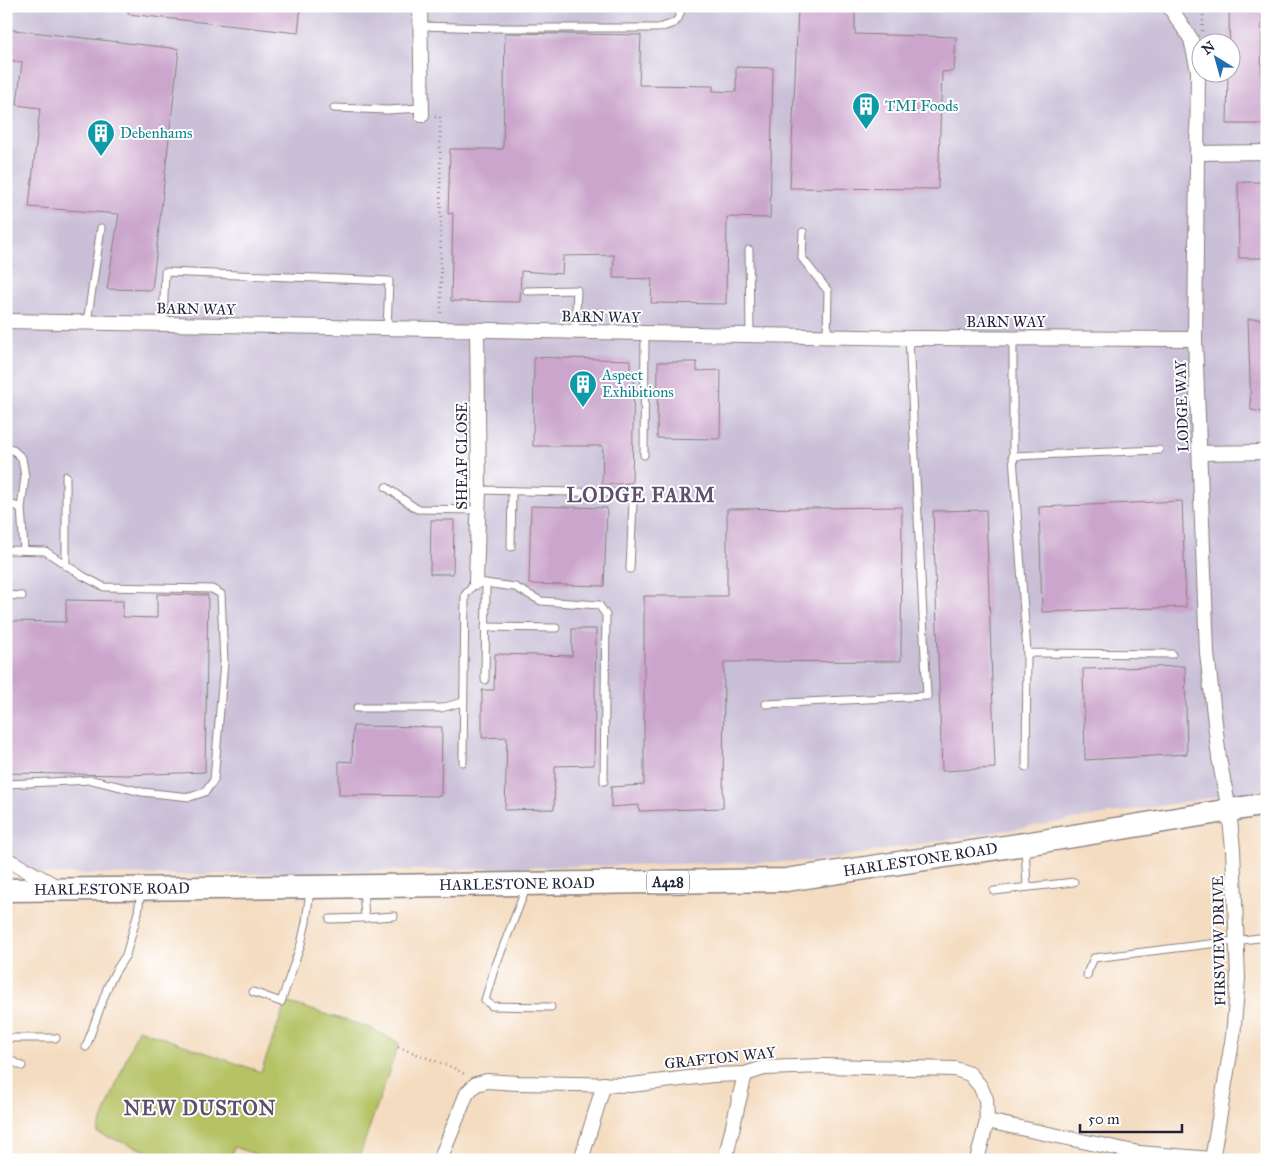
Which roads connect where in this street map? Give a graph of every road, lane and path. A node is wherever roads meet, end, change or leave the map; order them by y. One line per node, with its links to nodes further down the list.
1 (420, 6): 7 (street)
2 (681, 6): 7 (lane)
3 (866, 6): 4 (lane)
4 (879, 6)
5 (1169, 6): 12 (street, LODGE WAY)
6 (1204, 6): 8 (path)
7 (420, 26): 10 (street)
8 (1201, 32)
9 (334, 108): 10 (lane)
10 (422, 111): 21 (path)
11 (1267, 152): 12 (street)
12 (1198, 153): 29 (street, LODGE WAY)
13 (101, 228): 18 (lane)
14 (803, 232): 26 (lane)
15 (749, 250): 25 (lane)
16 (527, 291): 23 (lane)
17 (6, 321): 18 (street, BARN WAY)
18 (87, 323): 19 (street, BARN WAY)
19 (163, 324): 20 (street, BARN WAY); 20 (lane)
20 (387, 329): 21 (street, BARN WAY)
21 (441, 330): 22 (street, BARN WAY)
22 (477, 331): 23 (street, BARN WAY); 38 (street, SHEAF CLOSE)
23 (575, 332): 24 (street, BARN WAY)
24 (645, 334): 25 (street, BARN WAY); 34 (lane)
25 (750, 335): 26 (street, BARN WAY)
26 (827, 336): 27 (street, BARN WAY)
27 (909, 338): 28 (street, BARN WAY); 57 (lane)
28 (1013, 338): 29 (street, BARN WAY); 35 (lane)
29 (1195, 339): 33 (street, LODGE WAY)
30 (6, 448): 41 (lane)
31 (1158, 450): 35 (lane)
32 (1267, 452): 33 (street)
33 (1200, 453): 64 (street, LODGE WAY)
34 (644, 455)
35 (1013, 456): 53 (lane)
36 (66, 476): 46 (lane)
37 (386, 488): 42 (lane)
38 (478, 490): 39 (lane); 42 (street, SHEAF CLOSE)
39 (512, 491): 43 (lane); 47 (lane)
40 (6, 505): 41 (lane)
41 (22, 508): 45 (lane)
42 (478, 510): 48 (street, SHEAF CLOSE)
43 (511, 547)
44 (6, 550): 45 (lane)
45 (24, 550): 46 (lane)
46 (66, 566): 62 (lane)
47 (630, 569)
48 (481, 582): 51 (lane); 56 (lane); 61 (lane)
49 (6, 595): 50 (lane)
50 (22, 596)
51 (485, 626): 52 (lane); 55 (lane)
52 (556, 628)
53 (1027, 653): 54 (lane); 60 (lane)
54 (1172, 654)
55 (485, 680)
56 (463, 702): 58 (lane); 59 (lane)
57 (766, 704)
58 (357, 708)
59 (463, 762)
60 (1026, 767)
61 (604, 781)
62 (6, 784)
63 (1267, 804): 64 (main road, HARLESTONE ROAD / A428)
64 (1228, 810): 65 (main road, HARLESTONE ROAD / A428); 80 (street, FIRSVIEW DRIVE)
65 (1025, 844): 68 (main road, HARLESTONE ROAD / A428); 70 (lane)
66 (6, 858): 72 (street)
67 (1074, 882): 70 (lane)
68 (528, 884): 69 (main road, HARLESTONE ROAD / A428); 83 (lane)
69 (363, 886): 71 (main road, HARLESTONE ROAD / A428); 77 (lane)
70 (1027, 886): 75 (lane)
71 (310, 887): 73 (main road, HARLESTONE ROAD / A428); 82 (lane)
72 (63, 889): 73 (main road, HARLESTONE ROAD / A428); 74 (main road, HARLESTONE ROAD / A428)
73 (141, 889): 86 (lane)
74 (6, 890)
75 (994, 891)
76 (394, 916): 77 (lane)
77 (365, 918): 78 (lane)
78 (330, 919)
79 (1267, 937): 80 (lane)
80 (1237, 941): 81 (lane); 94 (street, FIRSVIEW DRIVE)
81 (1087, 976)
82 (253, 992)
83 (552, 1007)
84 (6, 1038): 85 (lane)
85 (56, 1038)
86 (86, 1047)
87 (398, 1047): 91 (path)
88 (6, 1058): 89 (lane)
89 (22, 1066)
90 (745, 1074): 92 (street, GRAFTON WAY); 93 (street, GRAFTON WAY); 97 (street)
91 (476, 1084): 92 (street, GRAFTON WAY); 95 (street)
92 (604, 1084): 96 (street)
93 (987, 1121): 94 (street); 98 (street, GRAFTON WAY)
94 (1212, 1159)
95 (440, 1160)
96 (581, 1160)
97 (725, 1160)
98 (977, 1160)

